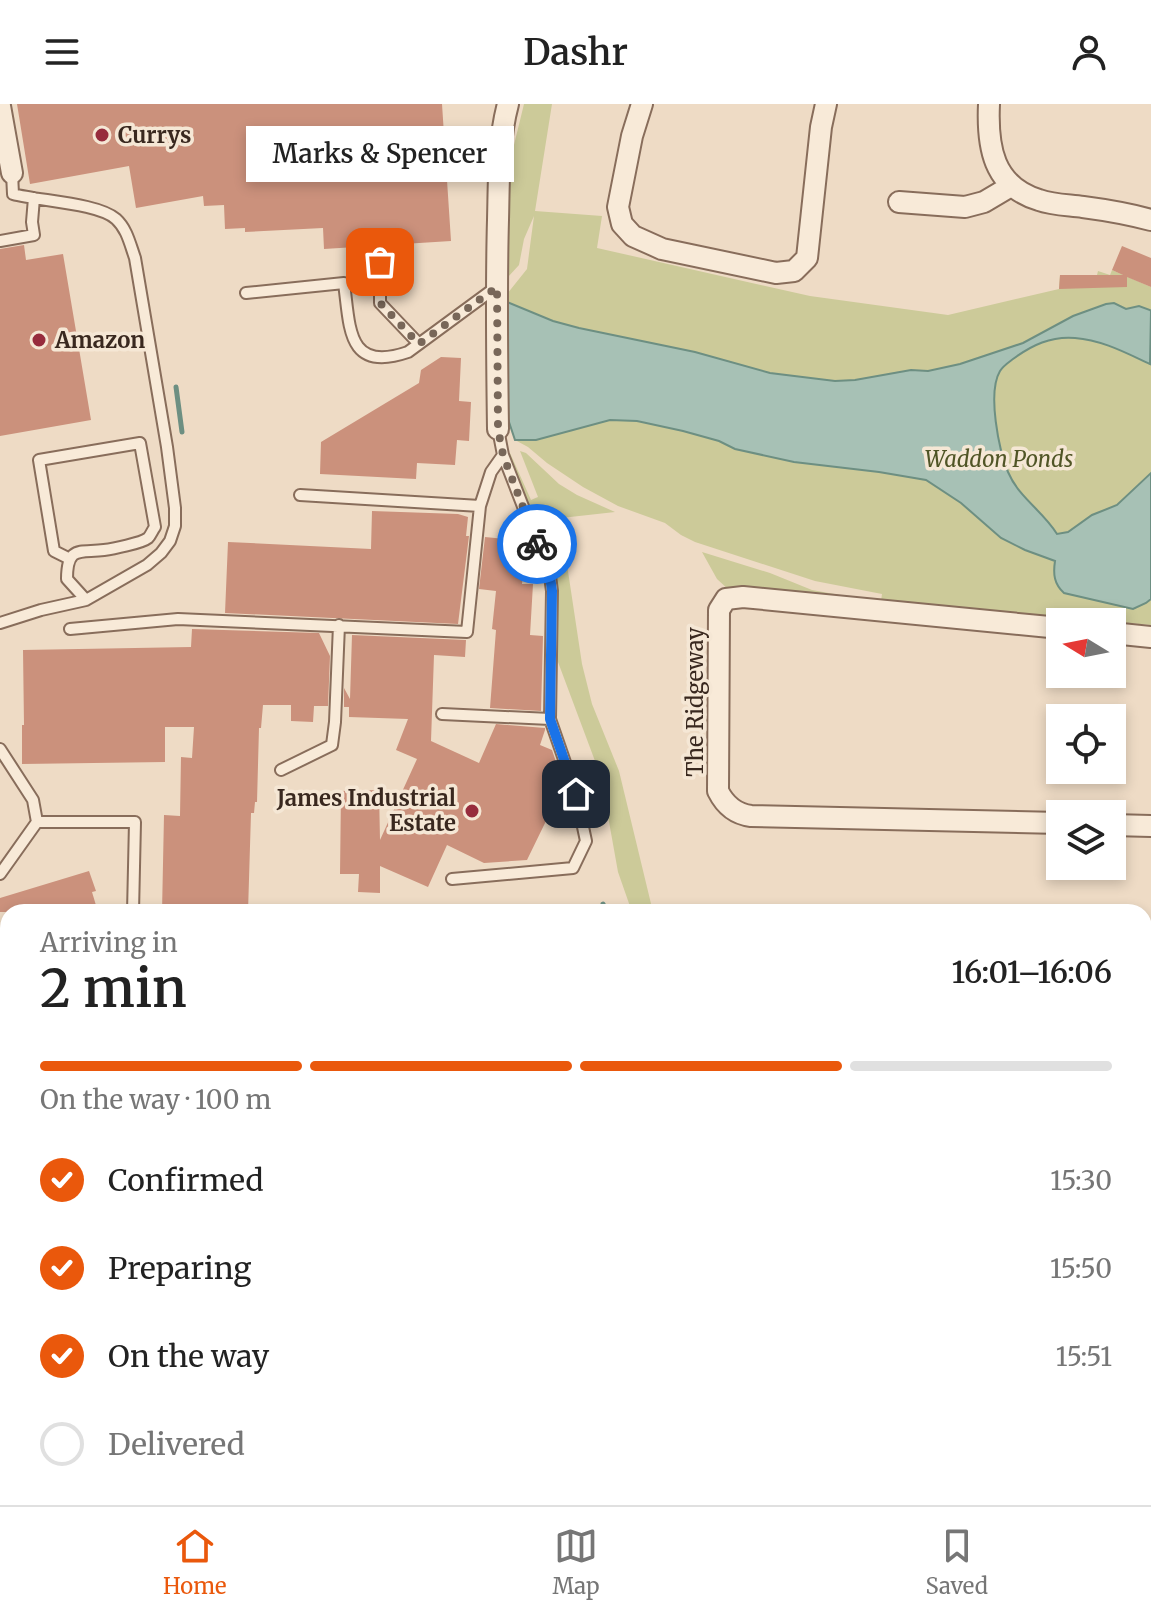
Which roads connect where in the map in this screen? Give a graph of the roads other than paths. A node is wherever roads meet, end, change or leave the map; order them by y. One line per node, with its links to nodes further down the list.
1 (508, 104): 15 (street)
2 (642, 104): 3 (street)
3 (826, 104)
4 (989, 104): 7 (street)
5 (0, 109): 6 (street)
6 (12, 173): 8 (lane)
7 (1011, 186): 11 (street); 12 (street)
8 (13, 194): 9 (lane); 10 (lane)
9 (1, 197)
10 (34, 198): 13 (lane); 23 (lane)
11 (899, 202)
12 (1151, 220)
13 (0, 241)
14 (380, 262): 17 (lane)
15 (497, 287): 17 (lane); 18 (street)
16 (246, 293): 17 (lane)
17 (419, 344)
18 (498, 429): 19 (lane)
19 (503, 455): 21 (lane); 31 (lane)
20 (300, 495): 21 (lane)
21 (480, 506): 25 (lane)
22 (70, 559): 22 (lane); 23 (lane)
23 (86, 600): 24 (lane)
24 (0, 623)
25 (339, 625): 27 (lane); 33 (lane)
26 (1046, 627): 35 (street, The Ridgeway)
27 (70, 629)
28 (1126, 634): 29 (street)
29 (1151, 637)
30 (442, 714): 31 (lane)
31 (550, 719): 39 (lane)
32 (0, 749): 34 (lane)
33 (281, 770)
34 (37, 822): 38 (lane); 40 (lane)
35 (1046, 823)
36 (1126, 825): 37 (street)
37 (1151, 826)
38 (0, 874)
39 (452, 879)
40 (133, 904)

